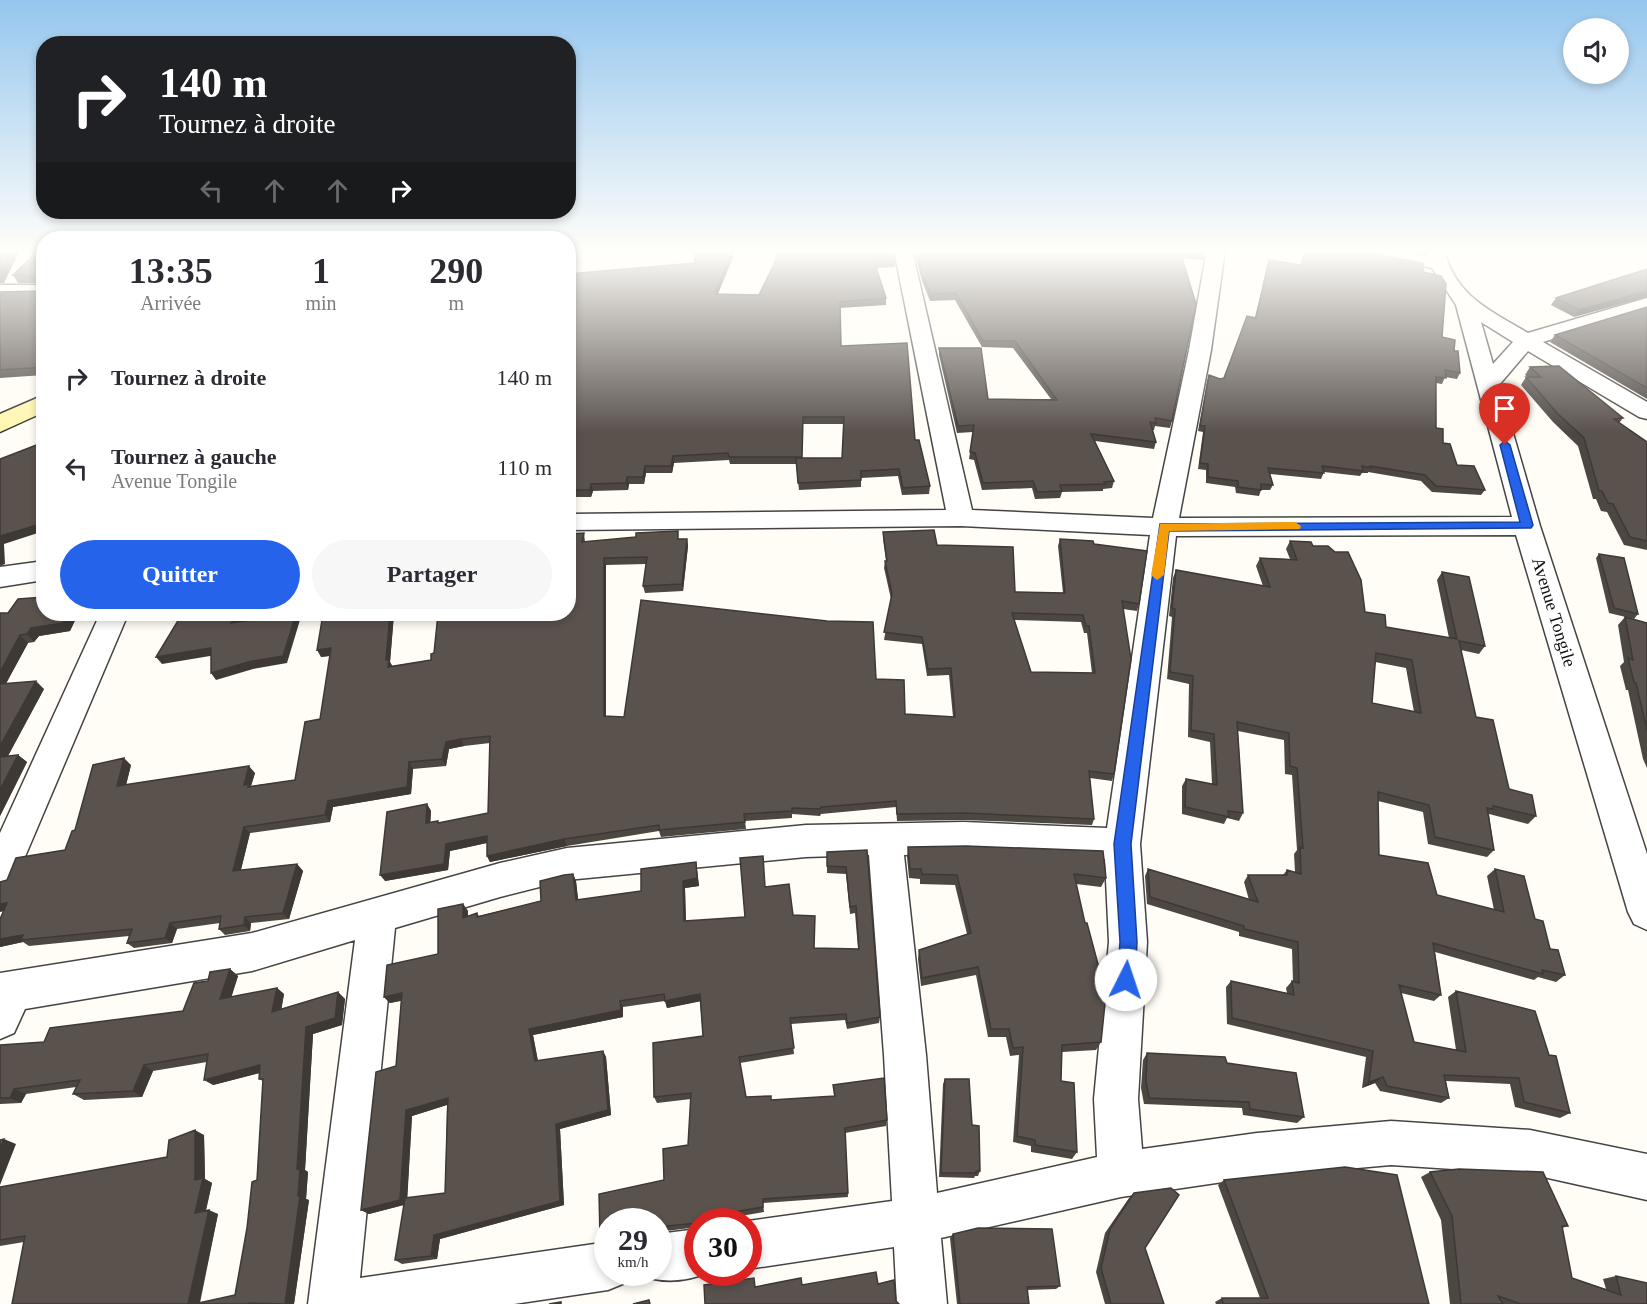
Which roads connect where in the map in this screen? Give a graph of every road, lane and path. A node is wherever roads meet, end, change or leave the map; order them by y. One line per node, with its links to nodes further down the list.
1 (916, 311): 13 (street)
2 (1206, 311): 16 (street)
3 (1468, 311): 9 (street, Avenue Tongile)
4 (1476, 311): 8 (street)
5 (1623, 311): 6 (street)
6 (1619, 312): 7 (street); 8 (street)
7 (1647, 326)
8 (1526, 340): 9 (street); 11 (street)
9 (1488, 384): 15 (street, Avenue Tongile)
10 (36, 406): 12 (main road)
11 (1647, 412)
12 (0, 424)
13 (961, 518): 14 (street); 16 (street)
14 (576, 522)
15 (1527, 525): 16 (street); 23 (street, Avenue Tongile)
16 (1164, 527): 21 (street)
17 (36, 571): 18 (street)
18 (0, 577)
19 (111, 621): 22 (street)
20 (885, 839): 21 (street); 24 (street); 28 (street)
21 (1122, 844): 26 (street)
22 (0, 873)
23 (1647, 912)
24 (377, 916): 25 (street); 31 (street)
25 (4, 1001)
26 (1121, 1174): 27 (street); 28 (street)
27 (1647, 1177)
28 (915, 1221): 29 (street); 33 (street)
29 (762, 1243)
30 (594, 1268): 32 (street)
31 (333, 1304)
32 (350, 1304)
33 (922, 1304)

